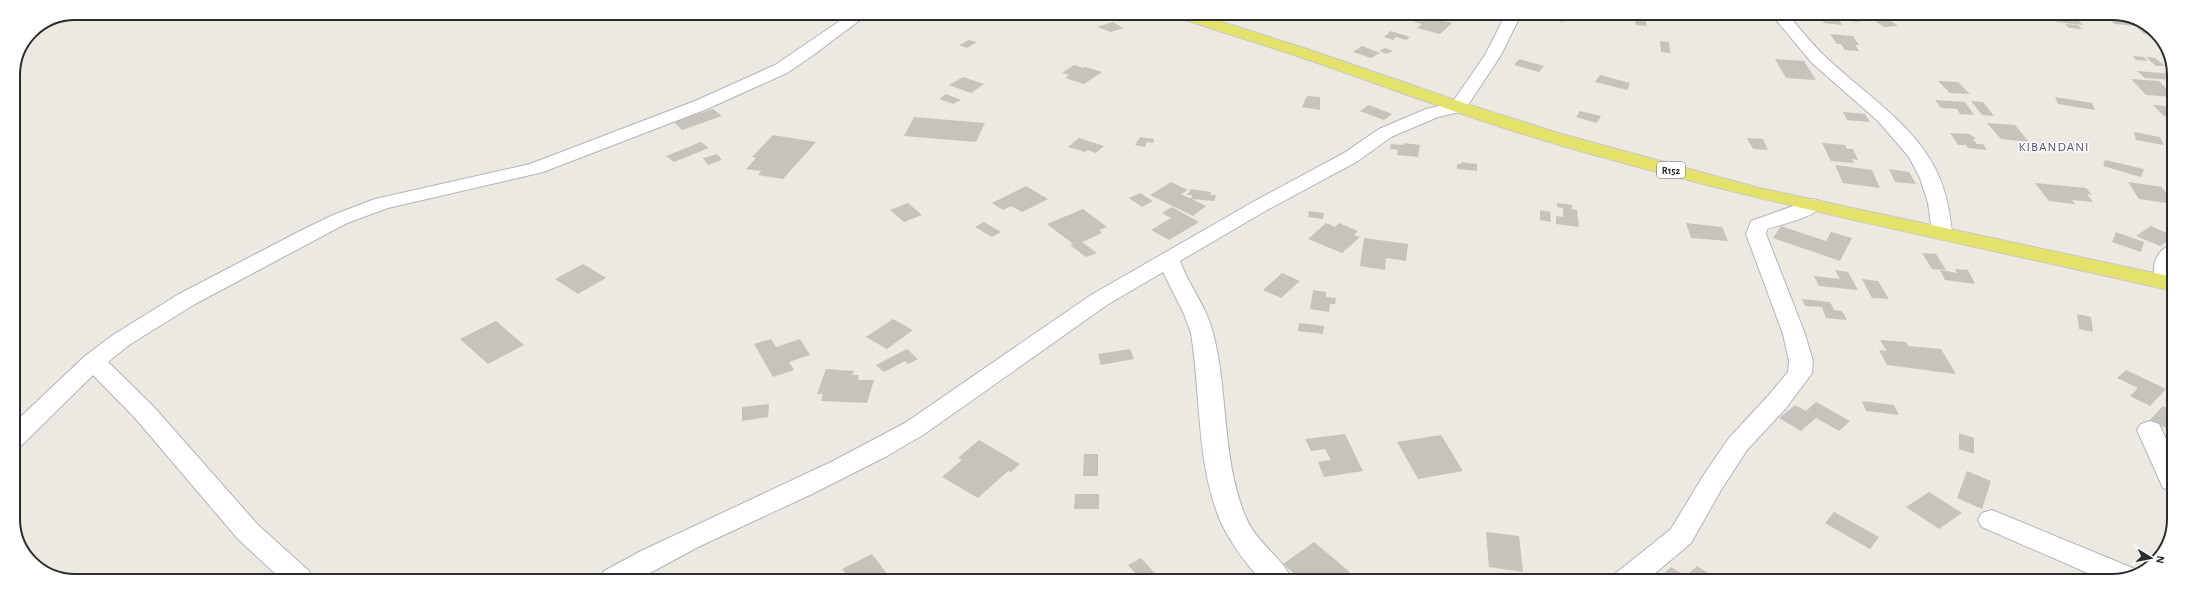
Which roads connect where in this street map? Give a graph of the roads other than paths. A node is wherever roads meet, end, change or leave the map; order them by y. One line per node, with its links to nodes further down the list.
1 (852, 20): 12 (street)
2 (1200, 20): 5 (main road, R152)
3 (1511, 20): 5 (street)
4 (1784, 20): 7 (street)
5 (1458, 107): 6 (main road, R152); 9 (street)
6 (1813, 204): 7 (main road, R152); 20 (street)
7 (1942, 232): 11 (main road, R152)
8 (2167, 256): 10 (street)
9 (1169, 259): 18 (street); 19 (street)
10 (2167, 274)
11 (2167, 282)
12 (93, 361): 14 (street); 17 (street)
13 (2150, 430): 15 (street)
14 (20, 432)
15 (2167, 469)
16 (1992, 520): 21 (street)
17 (294, 574)
18 (625, 574)
19 (1273, 574)
20 (1634, 574)
21 (2118, 574)

